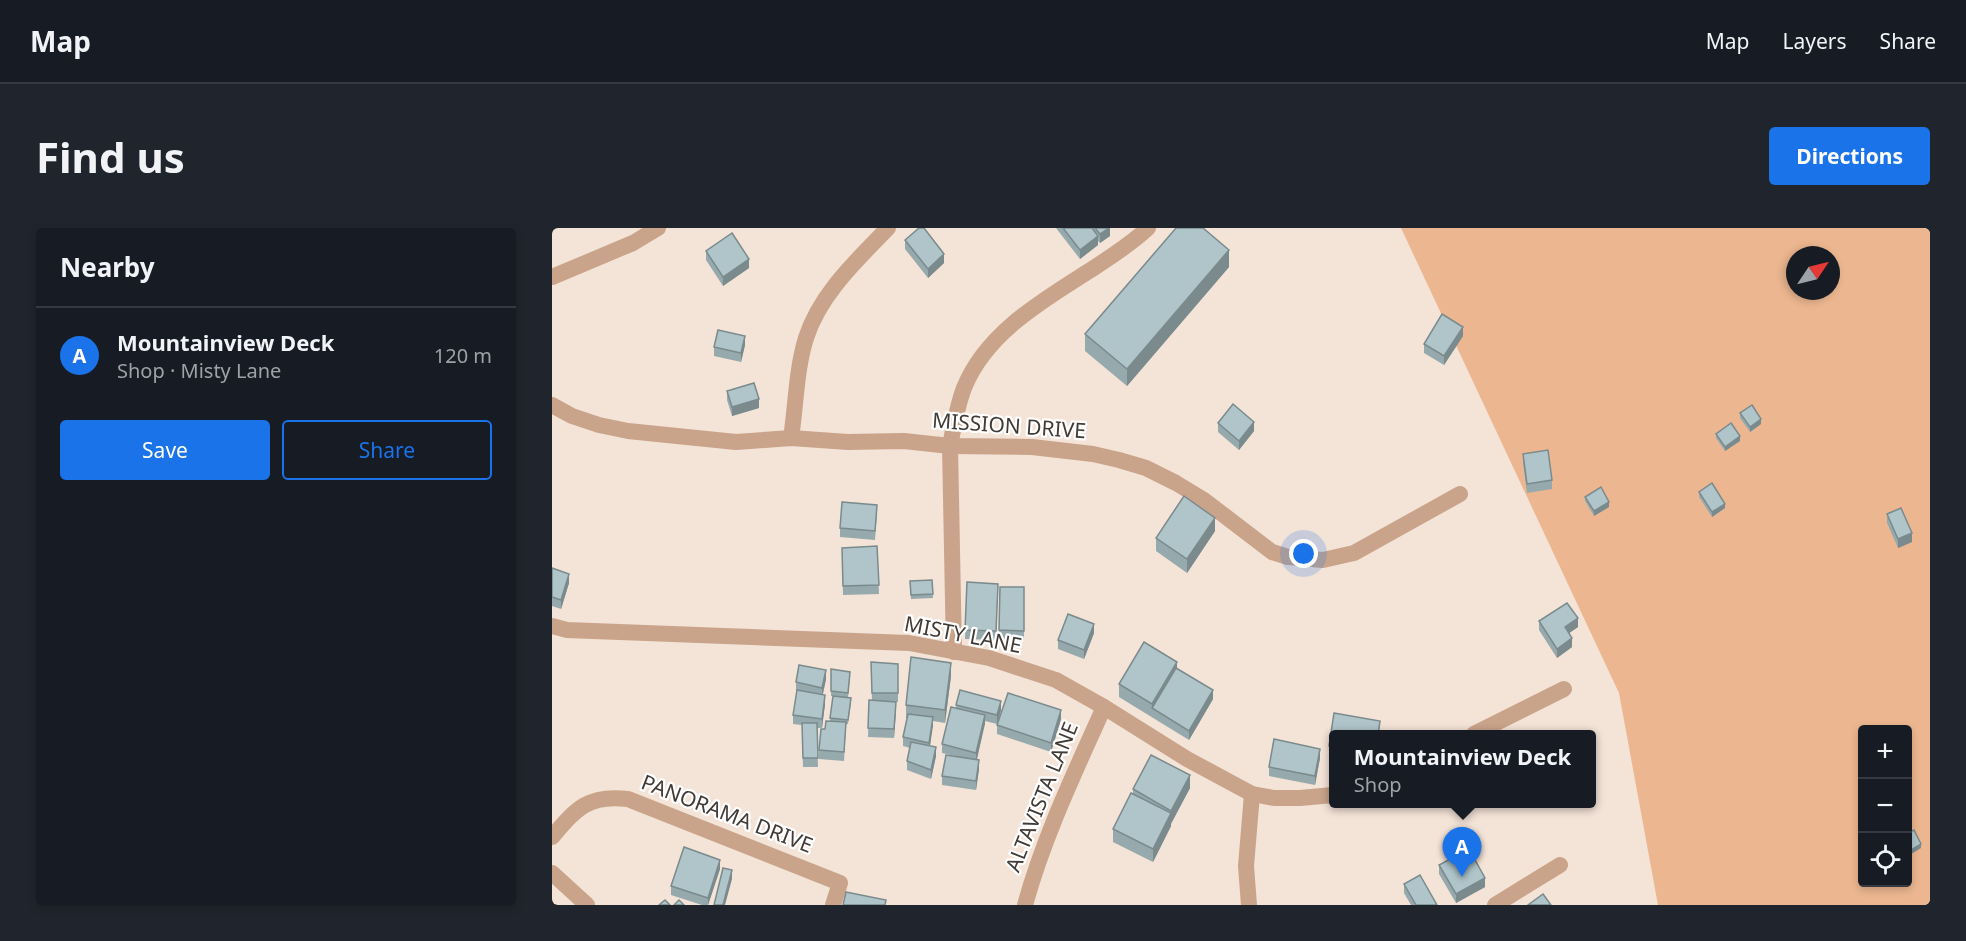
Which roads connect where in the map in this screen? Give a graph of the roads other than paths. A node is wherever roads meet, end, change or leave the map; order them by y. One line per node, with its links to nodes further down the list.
1 (658, 228): 4 (street)
2 (888, 228): 6 (street)
3 (1148, 228): 7 (street)
4 (552, 277)
5 (552, 405): 6 (street, MISSION DRIVE)
6 (791, 438): 7 (street, MISSION DRIVE)
7 (950, 446): 8 (street, MISSION DRIVE); 10 (street)
8 (1460, 494)
9 (552, 626): 10 (street, MISTY LANE)
10 (954, 652): 12 (street, MISTY LANE)
11 (1564, 689): 13 (street)
12 (1104, 707): 14 (street, MISTY LANE); 21 (street, ALTAVISTA LANE)
13 (1484, 730)
14 (1252, 794): 15 (street, MISTY LANE); 22 (street)
15 (1329, 795)
16 (552, 837): 20 (street, PANORAMA DRIVE)
17 (1560, 866): 23 (street)
18 (552, 873): 19 (street)
19 (587, 905)
20 (833, 905)
21 (1025, 905)
22 (1249, 905)
23 (1495, 905)

